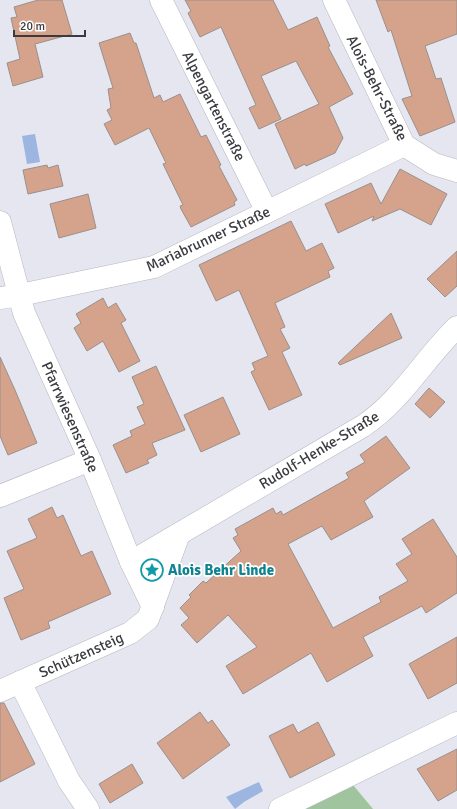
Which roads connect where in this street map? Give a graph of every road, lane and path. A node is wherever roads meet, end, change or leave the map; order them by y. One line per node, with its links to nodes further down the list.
1 (161, 0): 5 (street, Alpengartenstraße)
2 (334, 0): 3 (street, Alois-Behr-Straße)
3 (404, 145): 4 (street, Alois-Behr-Straße); 5 (street, Mariabrunner Straße)
4 (457, 171)
5 (267, 212): 7 (street, Mariabrunner Straße)
6 (0, 222): 7 (street, Pfarrwiesenstraße)
7 (10, 296): 9 (street, Pfarrwiesenstraße)
8 (457, 327): 11 (street, Rudolf-Henke-Straße)
9 (90, 460): 10 (street); 12 (street, Pfarrwiesenstraße)
10 (0, 496)
11 (179, 534): 12 (street, Rudolf-Henke-Straße); 13 (street)
12 (131, 562): 13 (street, Pfarrwiesenstraße)
13 (153, 607): 14 (street, Schützensteig)
14 (20, 682): 15 (street, Schützensteig); 17 (street)
15 (0, 691)
16 (457, 723): 18 (street)
17 (88, 809)
18 (280, 809)

